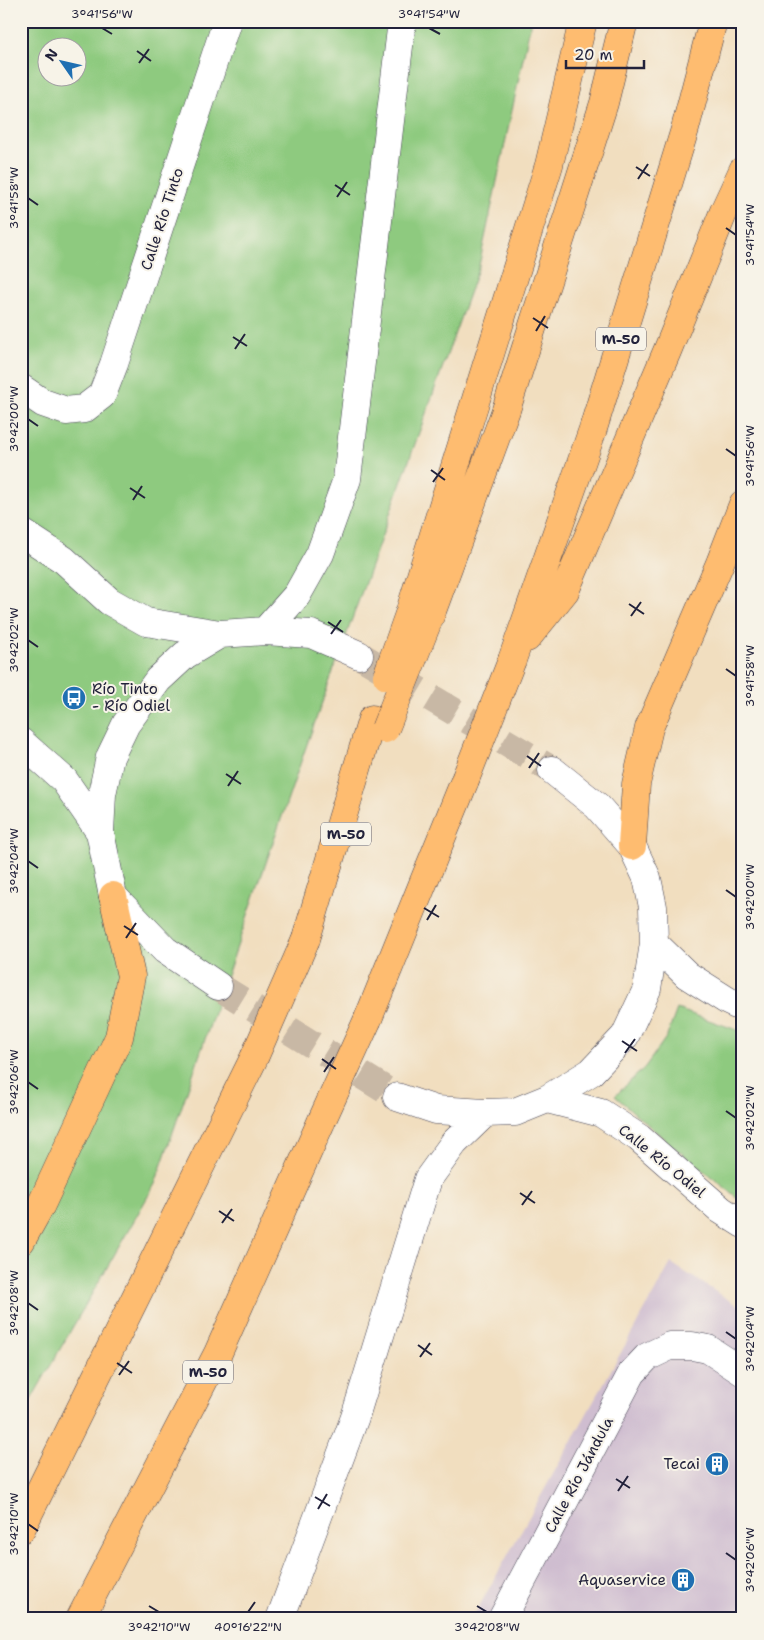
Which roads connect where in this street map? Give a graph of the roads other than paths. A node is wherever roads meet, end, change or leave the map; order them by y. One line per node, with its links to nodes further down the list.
1 (402, 21): 15 (street)
2 (583, 21): 14 (highway)
3 (624, 21): 14 (highway, M-50)
4 (713, 21): 18 (highway, M-50)
5 (222, 24): 9 (street, Calle Río Tinto)
6 (743, 154): 8 (highway)
7 (743, 170): 8 (highway)
8 (724, 211): 18 (highway)
9 (21, 388)
10 (743, 504): 13 (highway)
11 (743, 517): 13 (highway)
12 (21, 532): 16 (street)
13 (720, 563): 22 (highway)
14 (421, 611): 33 (highway, M-50, bridge)
15 (265, 631): 16 (street); 17 (street)
16 (220, 634): 21 (street)
17 (359, 655)
18 (514, 656): 34 (highway, M-50, bridge)
19 (21, 742): 21 (street)
20 (552, 770): 22 (street)
21 (100, 832): 23 (street)
22 (632, 846): 24 (street)
23 (113, 896): 25 (street); 31 (highway)
24 (654, 943): 26 (street); 28 (street)
25 (218, 986)
26 (743, 1008)
27 (397, 1097): 29 (street)
28 (546, 1099): 29 (street); 30 (street, Calle Río Odiel)
29 (485, 1113): 35 (street)
30 (743, 1224)
31 (21, 1241)
32 (743, 1372): 36 (street, Calle Río Jándula)
33 (21, 1529)
34 (80, 1619)
35 (280, 1619)
36 (502, 1619)

